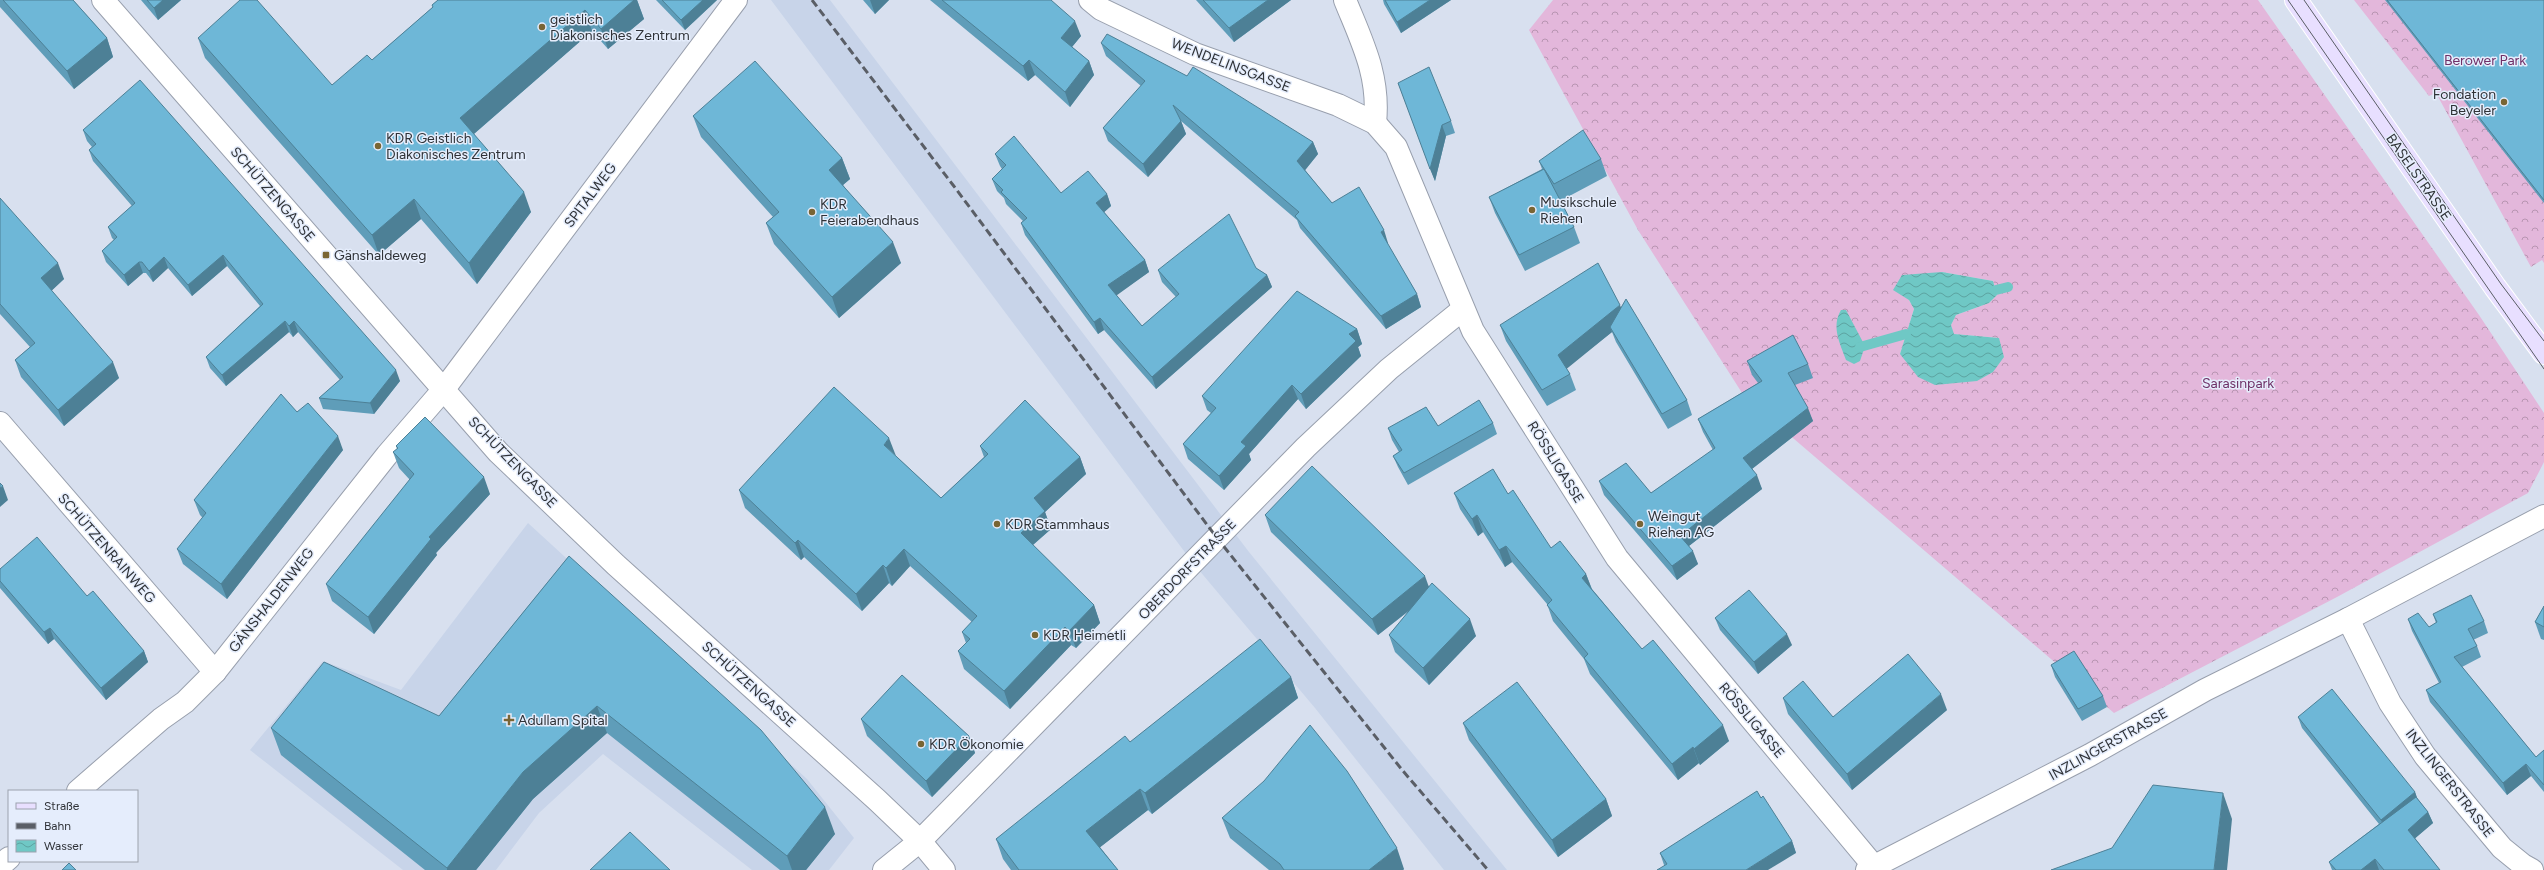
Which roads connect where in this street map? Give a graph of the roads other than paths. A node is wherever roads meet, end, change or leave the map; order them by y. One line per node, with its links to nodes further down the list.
1 (103, 0): 9 (street, SCHÜTZENGASSE)
2 (736, 0): 9 (street, SPITALWEG)
3 (1090, 0): 6 (street, WENDELINSGASSE)
4 (1345, 0): 6 (street)
5 (2296, 0): 8 (main road, BASELSTRASSE)
6 (1375, 123): 7 (street, RÖSSLIGASSE)
7 (1462, 310): 15 (street, OBERDORFSTRASSE); 18 (street, RÖSSLIGASSE)
8 (2544, 353)
9 (444, 389): 13 (street, GÄNSHALDENWEG); 15 (street, SCHÜTZENGASSE)
10 (0, 423): 13 (street, SCHÜTZENRAINWEG)
11 (2544, 516): 12 (street, INZLINGERSTRASSE)
12 (2348, 619): 18 (street, INZLINGERSTRASSE); 21 (street, INZLINGERSTRASSE)
13 (215, 672): 14 (street, GÄNSHALDENWEG)
14 (79, 790)
15 (920, 841): 19 (street, OBERDORFSTRASSE); 20 (street, SCHÜTZENGASSE)
16 (8, 859): 17 (street)
17 (0, 866)
18 (1873, 869)
19 (884, 870)
20 (944, 870)
21 (2532, 870)

